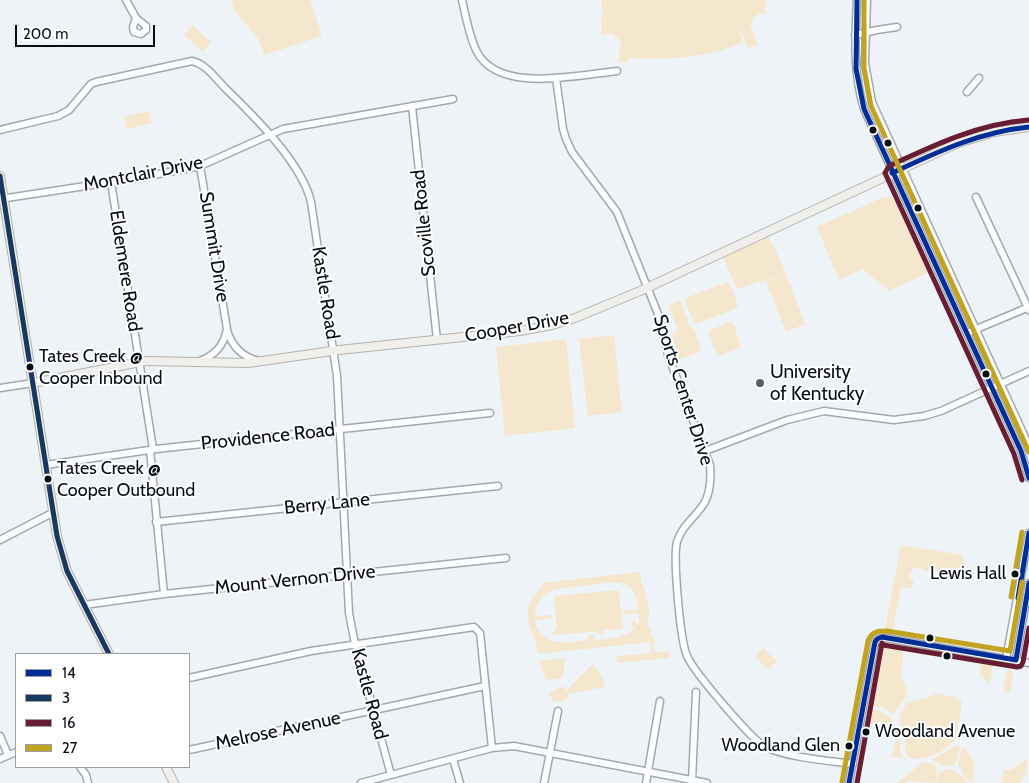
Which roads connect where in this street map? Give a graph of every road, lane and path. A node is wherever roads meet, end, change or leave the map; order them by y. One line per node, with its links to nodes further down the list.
1 (126, 0): 5 (street)
2 (462, 0): 10 (street)
3 (857, 0): 8 (street)
4 (867, 0): 7 (street)
5 (136, 18)
6 (898, 27): 7 (street)
7 (865, 33): 8 (street); 19 (street)
8 (855, 35): 20 (street)
9 (617, 71): 10 (street)
10 (556, 78): 25 (street, Sports Center Drive)
11 (979, 78): 12 (street)
12 (967, 92)
13 (453, 99): 14 (street, Montclair Drive)
14 (412, 106): 17 (street, Montclair Drive); 30 (street, Scoville Road)
15 (1029, 127): 19 (main road, Cooper Drive)
16 (0, 130): 17 (street, Kastle Road)
17 (268, 134): 18 (street, Montclair Drive); 31 (street, Kastle Road)
18 (200, 166): 22 (street, Montclair Drive); 27 (street, Summit Drive)
19 (902, 169): 20 (main road, Cooper Drive); 28 (street)
20 (892, 173): 25 (main road, Cooper Drive); 29 (street)
21 (0, 176): 24 (main road)
22 (111, 182): 24 (street, Montclair Drive); 33 (street, Eldemere Road)
23 (976, 197): 26 (street)
24 (2, 199): 36 (main road)
25 (647, 288): 30 (main road, Cooper Drive); 44 (street, Sports Center Drive)
26 (1029, 308): 28 (street)
27 (227, 328): 32 (street, Summit Drive); 34 (street, Summit Drive)
28 (976, 329): 29 (street); 37 (street)
29 (967, 333): 39 (street)
30 (437, 340): 31 (main road, Cooper Drive)
31 (334, 351): 32 (main road, Cooper Drive); 41 (street, Kastle Road)
32 (261, 361): 34 (main road, Cooper Drive)
33 (140, 362): 34 (main road, Cooper Drive); 36 (main road, Cooper Drive); 43 (street, Eldemere Road)
34 (196, 362)
35 (1029, 371): 37 (street)
36 (33, 383): 38 (street, Cooper Drive); 45 (main road)
37 (1001, 384): 39 (street); 42 (street)
38 (0, 388)
39 (992, 388): 44 (street); 46 (street)
40 (490, 413): 41 (street, Providence Road)
41 (340, 429): 43 (street, Providence Road); 48 (street, Kastle Road)
42 (1029, 446)
43 (151, 449): 45 (street, Providence Road); 50 (street, Eldemere Road)
44 (705, 451): 78 (street, Sports Center Drive)
45 (46, 465): 49 (main road)
46 (1029, 478)
47 (498, 486): 48 (street, Berry Lane)
48 (344, 502): 50 (street, Berry Lane); 55 (street, Kastle Road)
49 (52, 513): 52 (street); 58 (main road)
50 (156, 522): 57 (street, Eldemere Road)
51 (1029, 533): 54 (street)
52 (0, 540)
53 (506, 558): 55 (street, Mount Vernon Drive)
54 (1027, 564): 61 (street)
55 (347, 575): 57 (street, Mount Vernon Drive); 59 (street, Kastle Road)
56 (1029, 583): 62 (street)
57 (164, 594): 58 (street, Mount Vernon Drive)
58 (84, 605): 60 (main road)
59 (356, 644): 64 (street); 65 (street); 68 (street, Kastle Road)
60 (108, 653)
61 (1006, 659): 62 (street); 78 (street)
62 (1016, 660): 63 (street)
63 (1029, 663)
64 (190, 678)
65 (485, 686): 68 (street, Melrose Avenue); 71 (street)
66 (696, 692): 83 (street)
67 (660, 701): 81 (street)
68 (374, 710): 72 (street, Melrose Avenue); 82 (street, Kastle Road)
69 (558, 711): 74 (street)
70 (0, 736): 75 (street)
71 (492, 748): 74 (street); 77 (street)
72 (190, 750)
73 (15, 752): 75 (street)
74 (550, 754): 81 (street); 88 (street)
75 (8, 755): 76 (street)
76 (0, 759)
77 (453, 759): 82 (street); 87 (street)
78 (853, 764): 91 (street)
79 (81, 768): 84 (street)
80 (166, 768): 85 (main road)
81 (648, 772): 83 (street); 89 (street)
82 (391, 775): 86 (street)
83 (692, 781): 90 (street)
84 (88, 783)
85 (174, 783)
86 (361, 783)
87 (460, 783)
88 (544, 783)
89 (646, 783)
90 (707, 783)
91 (850, 783)

